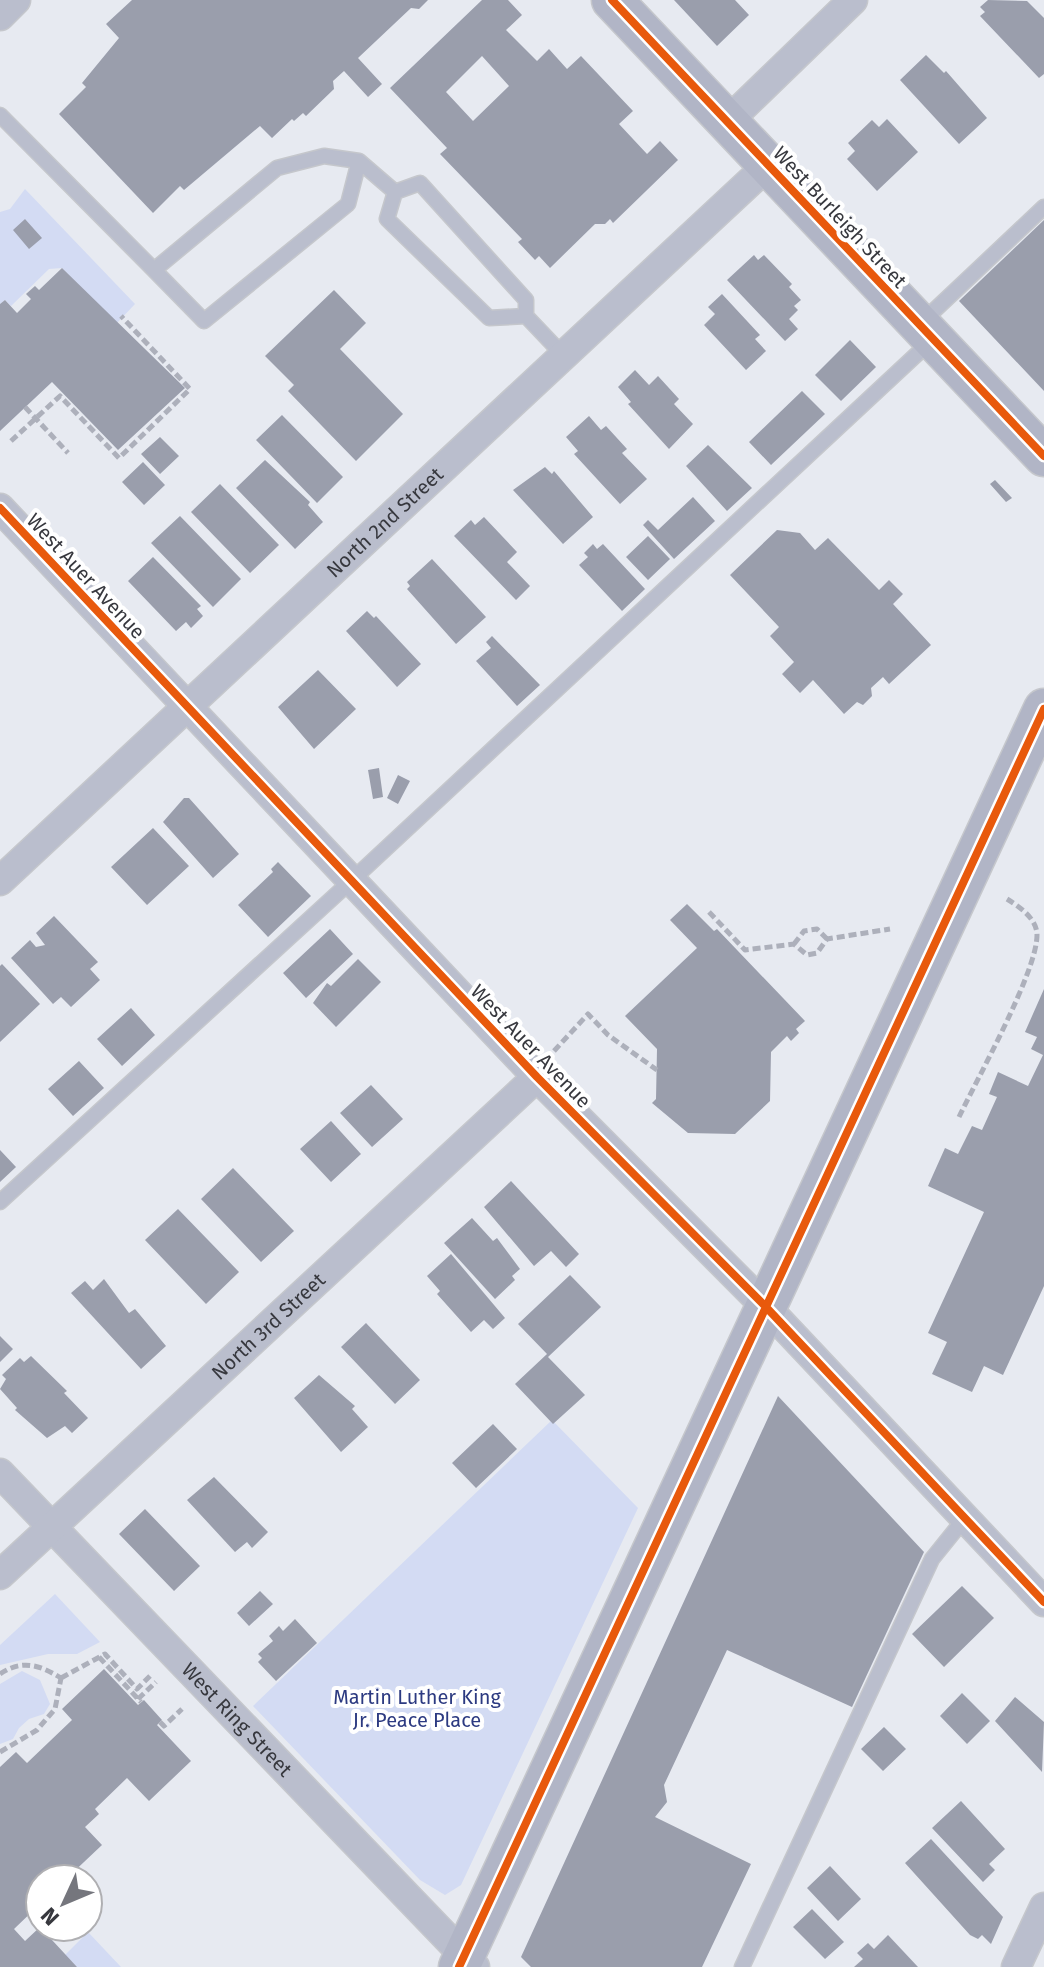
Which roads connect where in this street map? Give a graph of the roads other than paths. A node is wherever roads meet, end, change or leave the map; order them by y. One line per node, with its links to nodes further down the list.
1 (16, 0): 4 (street)
2 (612, 0): 6 (main road, West Burleigh Street)
3 (853, 0): 6 (street)
4 (0, 16)
5 (0, 115): 11 (lane)
6 (727, 122): 8 (main road, West Burleigh Street)
7 (359, 161): 9 (lane); 11 (lane); 11 (lane)
8 (768, 165): 13 (main road, West Burleigh Street); 14 (street, North 2nd Street)
9 (395, 192): 12 (lane); 12 (lane)
10 (1044, 207): 13 (lane)
11 (154, 270)
12 (526, 316): 14 (lane)
13 (926, 332): 15 (main road, West Burleigh Street); 20 (lane)
14 (564, 356): 17 (street, North 2nd Street)
15 (1044, 456)
16 (0, 508): 17 (street, West Auer Avenue)
17 (189, 708): 19 (street, North 2nd Street); 20 (street, West Auer Avenue)
18 (1044, 709): 23 (main road)
19 (0, 881)
20 (351, 881): 21 (street, West Auer Avenue); 22 (lane)
21 (537, 1077): 23 (street, West Auer Avenue); 26 (street, North 3rd Street)
22 (0, 1202)
23 (765, 1306): 25 (street, West Auer Avenue); 30 (main road)
24 (0, 1473): 26 (street, West Ring Street)
25 (965, 1518): 28 (street, West Auer Avenue); 31 (lane)
26 (52, 1528): 27 (street, North 3rd Street); 30 (street, West Ring Street)
27 (0, 1575)
28 (1044, 1602)
29 (1044, 1907): 32 (street)
30 (466, 1963)
31 (742, 1967)
32 (1016, 1967)

